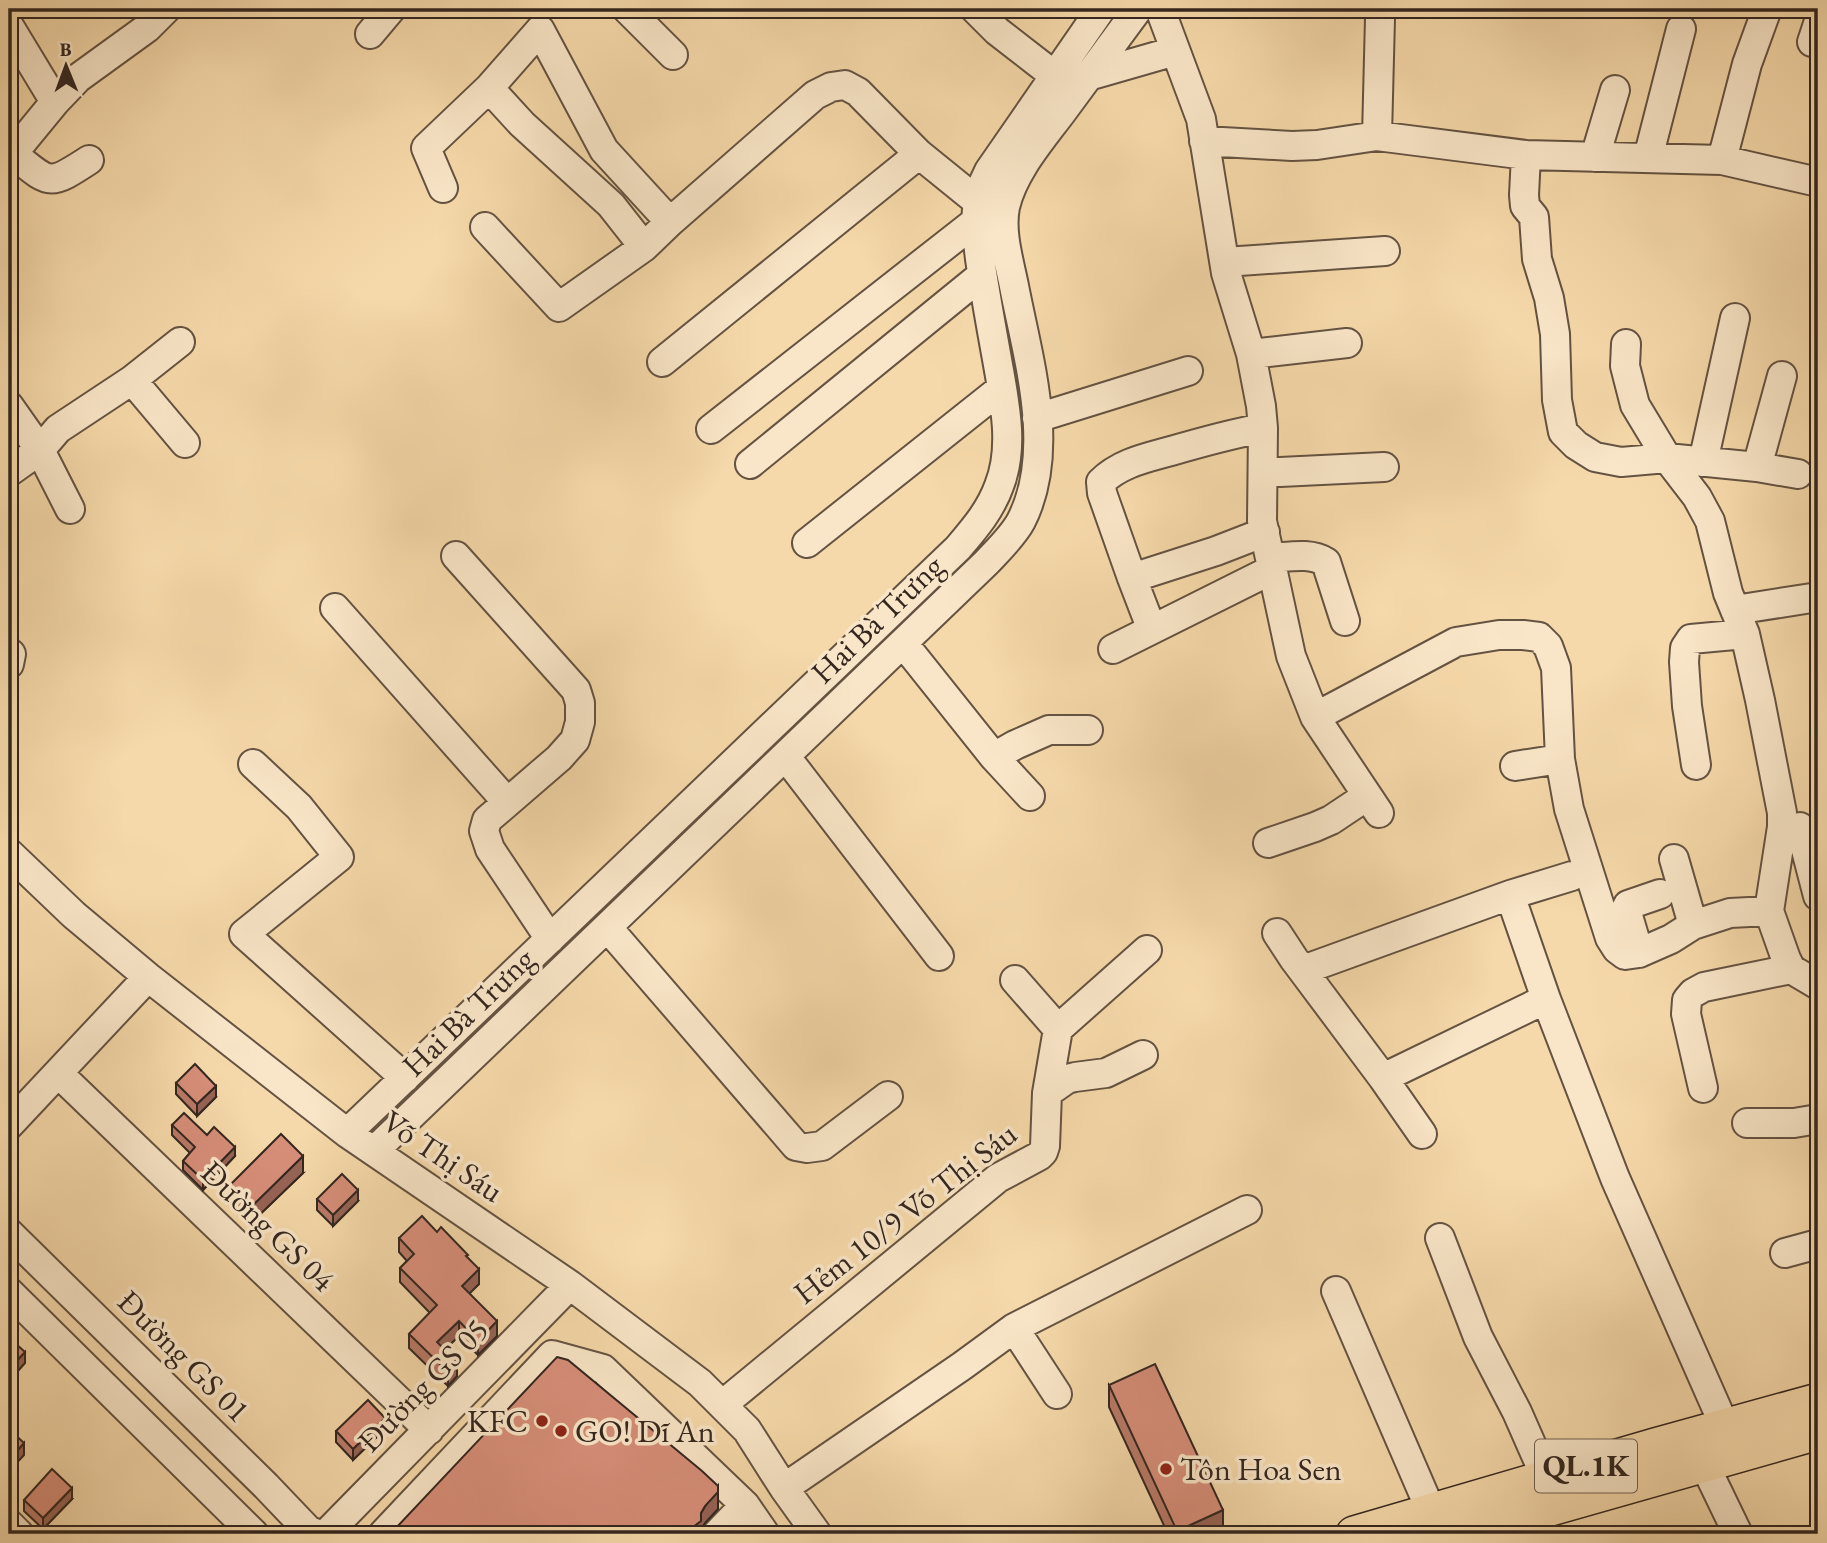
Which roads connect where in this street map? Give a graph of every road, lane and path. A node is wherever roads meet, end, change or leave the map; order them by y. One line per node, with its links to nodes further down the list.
1 (391, 9): 12 (street)
2 (627, 9): 14 (street)
3 (975, 9): 15 (street)
4 (1101, 9): 15 (street)
5 (1138, 9): 16 (street, Hai Bà Trưng)
6 (1160, 9): 13 (street)
7 (1767, 9): 28 (street)
8 (149, 15): 19 (street)
9 (1380, 18): 20 (street)
10 (9, 26): 19 (street)
11 (1681, 29): 26 (street)
12 (370, 34)
13 (1175, 51): 16 (street); 21 (street)
14 (673, 55)
15 (1055, 76): 31 (street)
16 (1088, 76): 49 (street, Hai Bà Trưng)
17 (489, 88): 30 (street); 32 (street); 34 (street)
18 (1615, 90): 25 (street)
19 (55, 102): 24 (street)
20 (1377, 136): 21 (street); 23 (street)
21 (1204, 141): 36 (street)
22 (919, 154): 31 (street); 32 (street); 43 (street)
23 (1526, 155): 25 (street); 54 (street)
24 (11, 156): 27 (street)
25 (1595, 157): 26 (street)
26 (1648, 158): 28 (street)
27 (89, 160)
28 (1722, 160): 29 (street)
29 (1818, 182)
30 (443, 188)
31 (976, 211): 37 (street, Hai Bà Trưng); 51 (street)
32 (670, 222): 34 (street)
33 (485, 227): 34 (street)
34 (644, 247)
35 (1385, 251): 36 (street)
36 (1225, 262): 42 (street)
37 (982, 275): 47 (street, Hai Bà Trưng); 56 (street)
38 (1735, 318): 55 (street)
39 (180, 342): 46 (street)
40 (1346, 343): 42 (street)
41 (1626, 344): 54 (street)
42 (1251, 354): 50 (street)
43 (662, 362)
44 (1188, 371): 49 (street)
45 (1782, 376): 58 (street)
46 (132, 380): 52 (street); 53 (street)
47 (1002, 388): 63 (street); 96 (street, Hai Bà Trưng)
48 (9, 406): 53 (street)
49 (1037, 418): 72 (street, Hai Bà Trưng)
50 (1263, 428): 59 (street); 66 (street)
51 (711, 429)
52 (185, 443)
53 (40, 450): 60 (street); 62 (street)
54 (1667, 458): 55 (street); 71 (street)
55 (1703, 462): 58 (street)
56 (750, 464)
57 (1384, 467): 59 (street)
58 (1757, 467): 61 (street)
59 (1263, 471): 64 (street)
60 (9, 472)
61 (1798, 474)
62 (70, 509)
63 (807, 543)
64 (1269, 553): 66 (street); 70 (street); 73 (street); 74 (street)
65 (456, 556): 83 (street)
66 (1132, 578): 69 (street)
67 (1818, 597): 71 (street)
68 (335, 608): 83 (street)
69 (1147, 617)
70 (1345, 621)
71 (1740, 622): 80 (street); 92 (street)
72 (903, 643): 76 (street, Hai Bà Trưng); 77 (street)
73 (1113, 649)
74 (1315, 717): 78 (street); 85 (street)
75 (1088, 730): 77 (street)
76 (786, 757): 94 (street, Hai Bà Trưng); 99 (street)
77 (994, 757): 82 (street)
78 (1560, 759): 81 (street); 98 (street)
79 (253, 764): 109 (street)
80 (1696, 765)
81 (1515, 766)
82 (1030, 796)
83 (507, 802): 96 (street)
84 (1800, 827): 89 (street)
85 (1268, 843)
86 (9, 853): 102 (street, Võ Thị Sáu)
87 (1674, 859): 93 (street)
88 (1572, 876): 91 (street)
89 (1817, 886)
90 (1660, 894): 98 (street)
91 (1510, 895): 101 (street); 105 (street)
92 (1769, 911): 93 (street); 100 (street)
93 (1693, 925): 98 (street)
94 (607, 927): 113 (street); 119 (street, Hai Bà Trưng)
95 (1277, 933): 101 (street)
96 (550, 939): 109 (street, Hai Bà Trưng)
97 (1147, 950): 106 (street)
98 (1639, 953)
99 (939, 956)
100 (1791, 969): 104 (street); 111 (street)
101 (1303, 970): 110 (street)
102 (148, 977): 108 (street); 117 (street, Võ Thị Sáu)
103 (1015, 980): 106 (street)
104 (1818, 985)
105 (1546, 999): 110 (street); 134 (street)
106 (1058, 1029): 112 (street, Hẻm 10/9 Võ Thị Sáu)
107 (1143, 1055): 112 (street)
108 (58, 1073): 116 (street); 135 (street, Đường GS 04)
109 (405, 1078): 117 (street, Hai Bà Trưng)
110 (1383, 1078): 118 (street)
111 (1703, 1088)
112 (1046, 1093): 132 (street, Hẻm 10/9 Võ Thị Sáu)
113 (888, 1096)
114 (1818, 1119): 115 (street)
115 (1747, 1123)
116 (9, 1125)
117 (347, 1133): 119 (street, Võ Thị Sáu)
118 (1422, 1135)
119 (374, 1151): 125 (street, Võ Thị Sáu)
120 (1247, 1210): 128 (street)
121 (9, 1233): 144 (street, Đường GS 01)
122 (1440, 1238): 138 (street)
123 (1818, 1244): 124 (street)
124 (1786, 1253)
125 (570, 1285): 129 (street, Đường GS 05); 132 (street, Võ Thị Sáu)
126 (1336, 1291): 141 (street)
127 (9, 1292): 146 (street)
128 (1014, 1328): 130 (street); 139 (street)
129 (476, 1381): 133 (street); 135 (street, Đường GS 05)
130 (1057, 1394)
131 (1818, 1401): 134 (main road, QL.1K)
132 (722, 1405): 139 (street, Võ Thị Sáu)
133 (499, 1410): 140 (street); 147 (street)
134 (1725, 1427): 137 (main road, QL.1K)
135 (429, 1430): 144 (street, Đường GS 05)
136 (1818, 1432): 137 (main road, QL.1K)
137 (1697, 1450): 138 (main road, QL.1K); 143 (main road, QL.1K); 153 (street)
138 (1546, 1478): 141 (main road, QL.1K)
139 (784, 1488): 150 (street, Võ Thị Sáu)
140 (745, 1505): 148 (street); 149 (street)
141 (1431, 1511): 151 (main road, QL.1K)
142 (9, 1524): 145 (street)
143 (1499, 1529): 152 (main road, QL.1K)
144 (310, 1533)
145 (19, 1534)
146 (254, 1534)
147 (383, 1534)
148 (717, 1534)
149 (765, 1534)
150 (817, 1534)
151 (1354, 1534)
152 (1459, 1534)
153 (1738, 1534)

